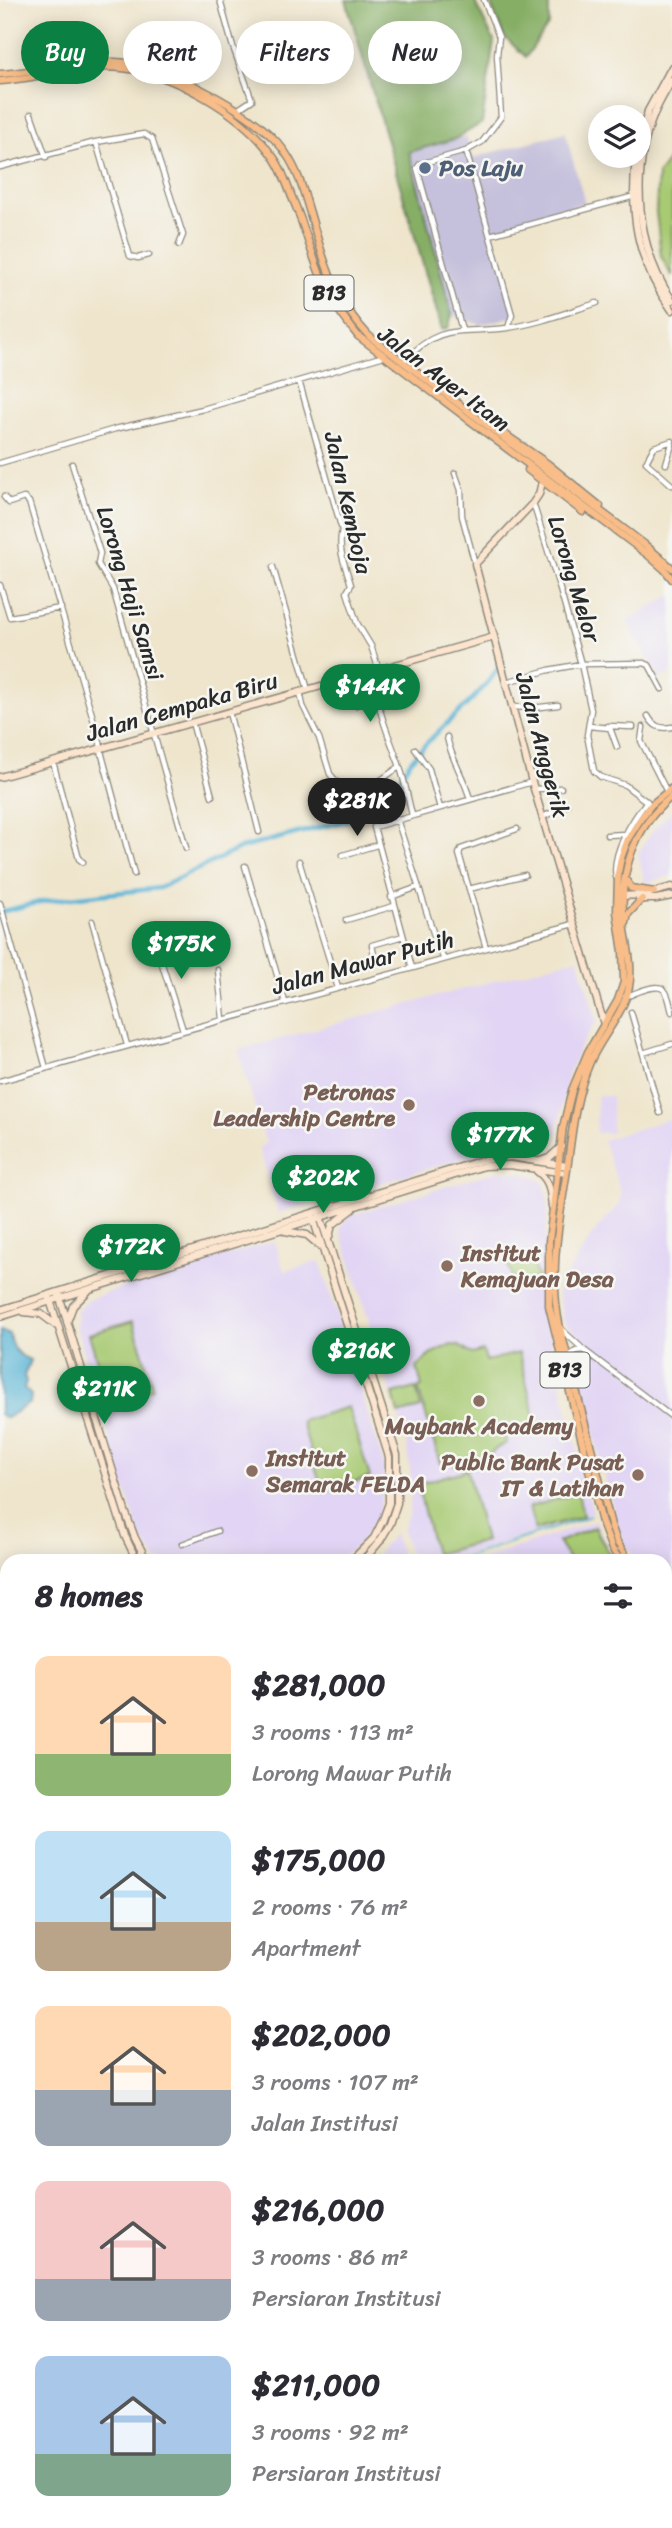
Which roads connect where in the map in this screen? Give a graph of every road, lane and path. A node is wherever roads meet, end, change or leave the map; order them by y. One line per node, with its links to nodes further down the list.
1 (220, 0): 8 (street)
2 (484, 0): 12 (street)
3 (672, 67): 7 (street)
4 (0, 74): 8 (main road, B13)
5 (672, 80): 19 (street)
6 (0, 81): 13 (main road, Jalan Ayer Itam / B13)
7 (651, 106)
8 (237, 110): 11 (main road, B13)
9 (30, 114): 14 (street)
10 (96, 142): 14 (street); 21 (street); 22 (street)
11 (283, 150): 13 (main road); 17 (main road, B13)
12 (466, 151): 20 (street); 29 (street)
13 (272, 154): 18 (main road, Jalan Ayer Itam / B13)
14 (46, 157): 15 (street)
15 (0, 167)
16 (636, 168): 19 (street)
17 (298, 174): 18 (main road); 30 (main road, B13)
18 (284, 177): 30 (main road, Jalan Ayer Itam / B13)
19 (636, 196): 20 (street); 23 (street); 25 (street)
20 (490, 235): 26 (street)
21 (179, 245)
22 (149, 255)
23 (672, 300)
24 (597, 303): 27 (street)
25 (672, 310)
26 (512, 315): 27 (street); 28 (street)
27 (524, 324): 28 (street)
28 (508, 328): 29 (street)
29 (463, 330): 31 (street)
30 (386, 353): 31 (main road, Jalan Ayer Itam / B13); 32 (street); 33 (main road, Jalan Ayer Itam / B13)
31 (403, 362): 46 (main road, Jalan Ayer Itam / B13)
32 (299, 381): 35 (street); 52 (street, Jalan Kemboja)
33 (496, 440): 39 (main road); 43 (main road, Jalan Ayer Itam / B13)
34 (672, 442): 37 (street); 40 (street)
35 (0, 463)
36 (72, 464): 69 (street, Lorong Haji Samsi)
37 (666, 464)
38 (456, 473): 44 (street, Jalan Anggerik)
39 (542, 482): 42 (street); 43 (main road)
40 (672, 485)
41 (4, 497): 49 (street)
42 (533, 503): 44 (street); 51 (street, Lorong Melor)
43 (634, 545): 47 (main road, Jalan Ayer Itam / B13)
44 (474, 564): 50 (street, Jalan Anggerik)
45 (273, 567): 56 (street)
46 (672, 568)
47 (672, 579)
48 (0, 585): 49 (street)
49 (61, 608): 72 (street)
50 (494, 637): 52 (street, Jalan Cempaka Biru); 54 (street, Jalan Anggerik)
51 (581, 664): 54 (street); 55 (street); 64 (street, Lorong Melor)
52 (377, 670): 53 (street, Jalan Cempaka Biru); 75 (street, Jalan Kemboja)
53 (351, 678): 56 (street, Jalan Cempaka Biru); 58 (street)
54 (506, 682): 60 (street, Jalan Anggerik)
55 (662, 689)
56 (308, 690): 57 (street, Jalan Cempaka Biru)
57 (300, 692): 61 (street, Jalan Cempaka Biru); 85 (street)
58 (356, 705)
59 (558, 705): 60 (street)
60 (513, 707): 77 (street, Jalan Anggerik)
61 (229, 712): 63 (street, Jalan Cempaka Biru); 90 (street)
62 (648, 716): 68 (street)
63 (192, 722): 69 (street, Jalan Cempaka Biru); 80 (street)
64 (589, 726): 65 (street); 82 (street, Lorong Melor)
65 (607, 726): 66 (street); 71 (street)
66 (633, 727)
67 (643, 727): 79 (street)
68 (672, 727)
69 (154, 733): 72 (street, Jalan Cempaka Biru); 94 (street, Lorong Haji Samsi)
70 (447, 737): 81 (street)
71 (617, 747)
72 (101, 748): 74 (street, Jalan Cempaka Biru); 99 (street)
73 (417, 751): 84 (street)
74 (53, 762): 76 (street, Jalan Cempaka Biru); 97 (street)
75 (401, 773): 86 (street, Jalan Kemboja); 88 (street)
76 (0, 777)
77 (534, 785): 78 (street); 81 (street); 87 (street, Jalan Anggerik)
78 (561, 788)
79 (670, 792): 82 (main road, B13); 101 (main road, B13)
80 (212, 796)
81 (470, 799): 84 (street)
82 (649, 803): 91 (street); 102 (main road, B13)
83 (567, 805): 87 (street)
84 (440, 808): 86 (street)
85 (351, 811)
86 (412, 815): 88 (street)
87 (543, 817): 115 (street, Jalan Anggerik)
88 (397, 820): 93 (street); 103 (street)
89 (517, 829): 105 (street)
90 (258, 832)
91 (625, 834): 92 (street); 102 (street)
92 (607, 835)
93 (377, 845): 95 (street); 109 (street)
94 (186, 848)
95 (343, 855)
96 (299, 861): 125 (street)
97 (83, 862)
98 (245, 866): 129 (street)
99 (134, 874)
100 (524, 875): 105 (street)
101 (625, 875): 106 (main road); 107 (main road, B13)
102 (617, 885): 107 (main road, B13)
103 (418, 887): 109 (street); 120 (street)
104 (672, 887): 106 (street)
105 (469, 889): 119 (street)
106 (654, 892): 107 (street)
107 (621, 896): 110 (street); 116 (main road, B13); 133 (main road, B13)
108 (672, 896): 110 (street)
109 (391, 897): 112 (street)
110 (642, 899): 116 (main road)
111 (0, 903): 138 (street)
112 (394, 906): 113 (street); 117 (street)
113 (346, 920)
114 (92, 921): 136 (street)
115 (574, 924): 119 (street, Jalan Mawar Putih); 133 (street, Jalan Anggerik)
116 (625, 928): 124 (main road, B13)
117 (402, 936): 121 (street); 122 (street)
118 (155, 939): 134 (street)
119 (486, 948): 120 (street, Jalan Mawar Putih)
120 (444, 959): 122 (street, Jalan Mawar Putih)
121 (375, 960)
122 (412, 968): 125 (street, Jalan Mawar Putih)
123 (218, 970): 132 (street)
124 (630, 984): 126 (street); 128 (main road, B13)
125 (338, 988): 129 (street, Jalan Mawar Putih)
126 (639, 992): 127 (street); 128 (street)
127 (669, 994): 131 (street)
128 (625, 997): 144 (main road, B13)
129 (285, 1002): 132 (street, Jalan Mawar Putih)
130 (631, 1012): 137 (street)
131 (672, 1012)
132 (223, 1019): 134 (street, Jalan Mawar Putih)
133 (604, 1024): 141 (main road, B13)
134 (183, 1030): 136 (street, Jalan Mawar Putih)
135 (672, 1044): 137 (street)
136 (127, 1045): 138 (street, Jalan Mawar Putih)
137 (643, 1053): 140 (street)
138 (46, 1068): 139 (street, Jalan Mawar Putih)
139 (0, 1081)
140 (660, 1113)
141 (561, 1147): 142 (street); 144 (main road, B13)
142 (539, 1161): 144 (street); 146 (street)
143 (533, 1168): 144 (street); 145 (street); 147 (street)
144 (563, 1169): 147 (main road, B13); 159 (main road, B13)
145 (357, 1206): 146 (street); 149 (street)
146 (316, 1215): 148 (street); 149 (street); 150 (street); 152 (street)
147 (552, 1216): 169 (main road, B13)
148 (280, 1230): 150 (street); 151 (street)
149 (330, 1245): 168 (street)
150 (323, 1249): 167 (street)
151 (89, 1289): 152 (street); 157 (street)
152 (59, 1296): 153 (street); 157 (street)
153 (50, 1298): 154 (street); 155 (street); 158 (street)
154 (0, 1310)
155 (18, 1311): 156 (street); 158 (street)
156 (0, 1317)
157 (67, 1323): 166 (street)
158 (58, 1328): 165 (street)
159 (559, 1328): 160 (street); 161 (main road, B13)
160 (584, 1350): 161 (street); 162 (street)
161 (568, 1357): 170 (main road, B13)
162 (672, 1417)
163 (218, 1531): 164 (street)
164 (182, 1544)
165 (133, 1554)
166 (143, 1554)
167 (358, 1554)
168 (369, 1554)
169 (616, 1554)
170 (625, 1554)

